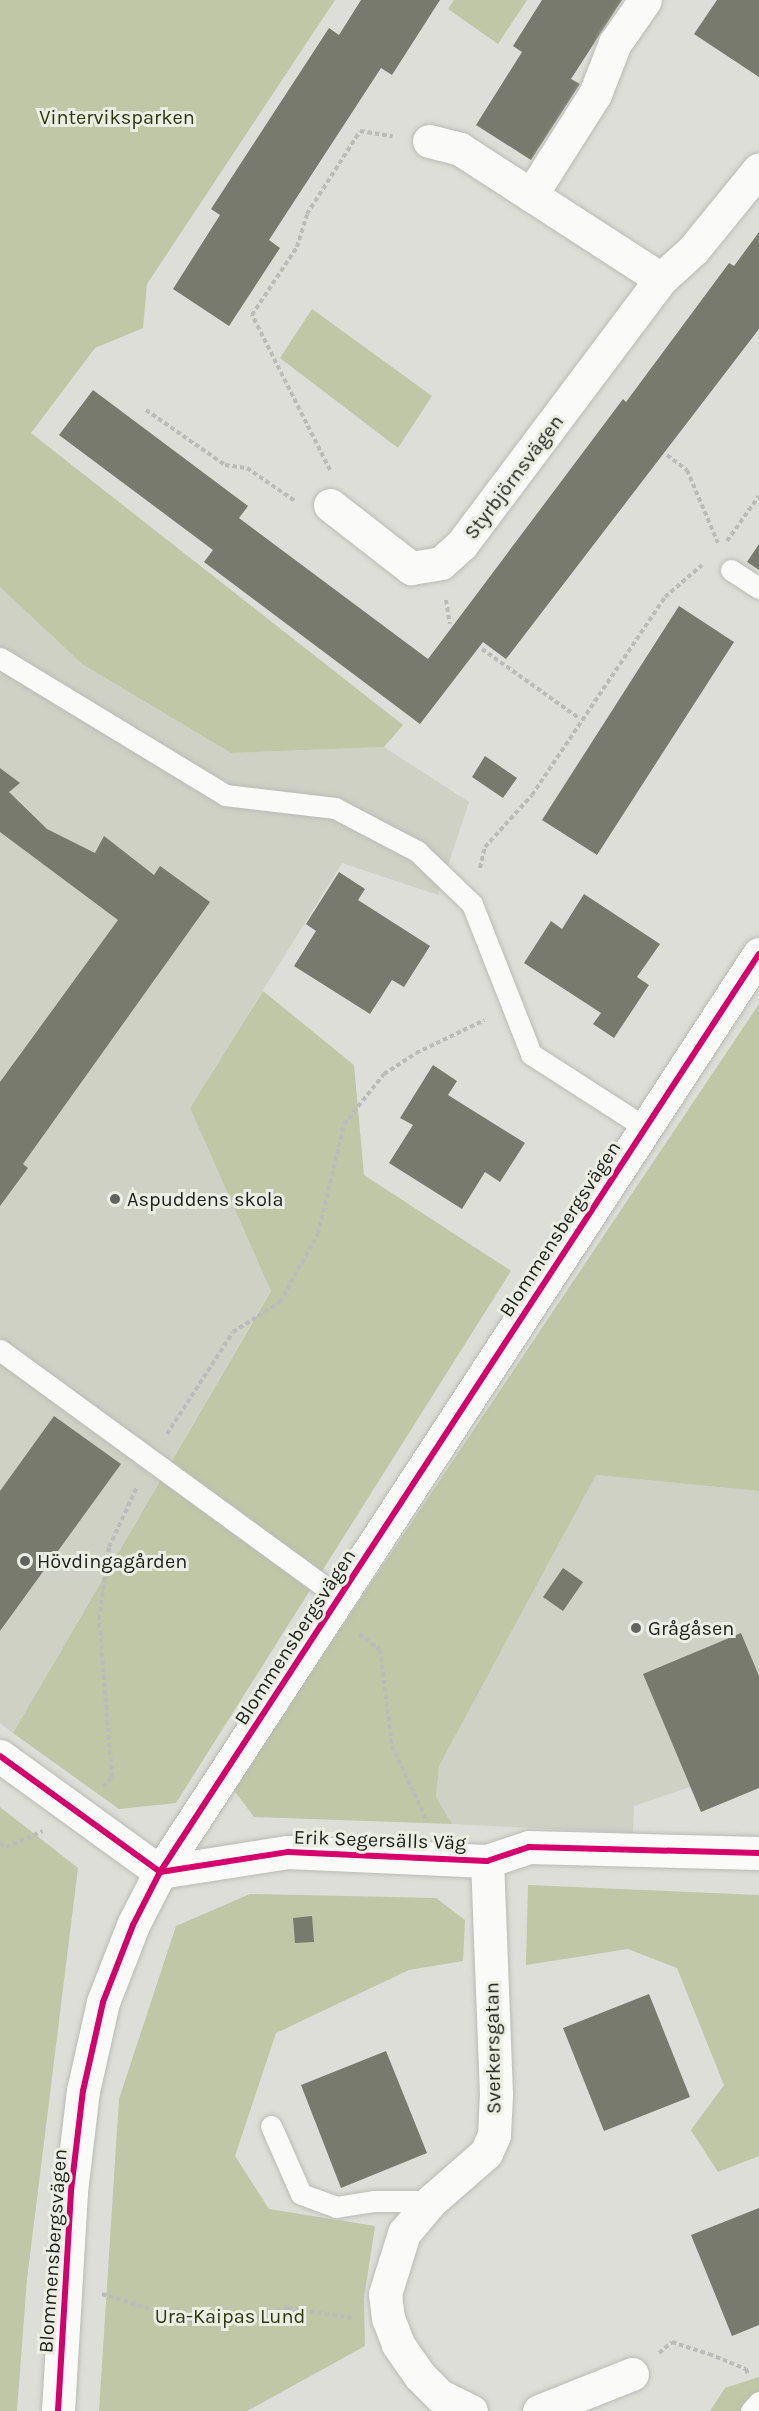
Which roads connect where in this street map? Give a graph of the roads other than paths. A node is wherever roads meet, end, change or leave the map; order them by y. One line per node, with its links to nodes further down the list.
1 (645, 0): 4 (street)
2 (429, 141): 4 (street)
3 (759, 169): 5 (street, Styrbjörnsvägen)
4 (531, 195): 5 (street)
5 (661, 279): 6 (street, Styrbjörnsvägen)
6 (330, 505)
7 (731, 570): 8 (lane)
8 (759, 588)
9 (0, 657): 11 (lane)
10 (759, 954): 11 (street, Blommensbergsvägen)
11 (646, 1128): 13 (street, Blommensbergsvägen)
12 (0, 1350): 13 (lane)
13 (336, 1606): 17 (street, Blommensbergsvägen)
14 (0, 1756): 17 (street)
15 (759, 1854): 16 (street, Erik Segersälls Väg)
16 (487, 1861): 17 (street, Erik Segersälls Väg); 19 (street, Sverkersgatan)
17 (160, 1872): 23 (street, Blommensbergsvägen)
18 (271, 2126): 19 (lane)
19 (431, 2202): 22 (street, Sverkersgatan)
20 (632, 2374): 25 (street)
21 (759, 2402): 26 (lane)
22 (438, 2403): 24 (street, Sverkersgatan)
23 (58, 2411)
24 (471, 2411)
25 (539, 2411)
26 (750, 2411)

